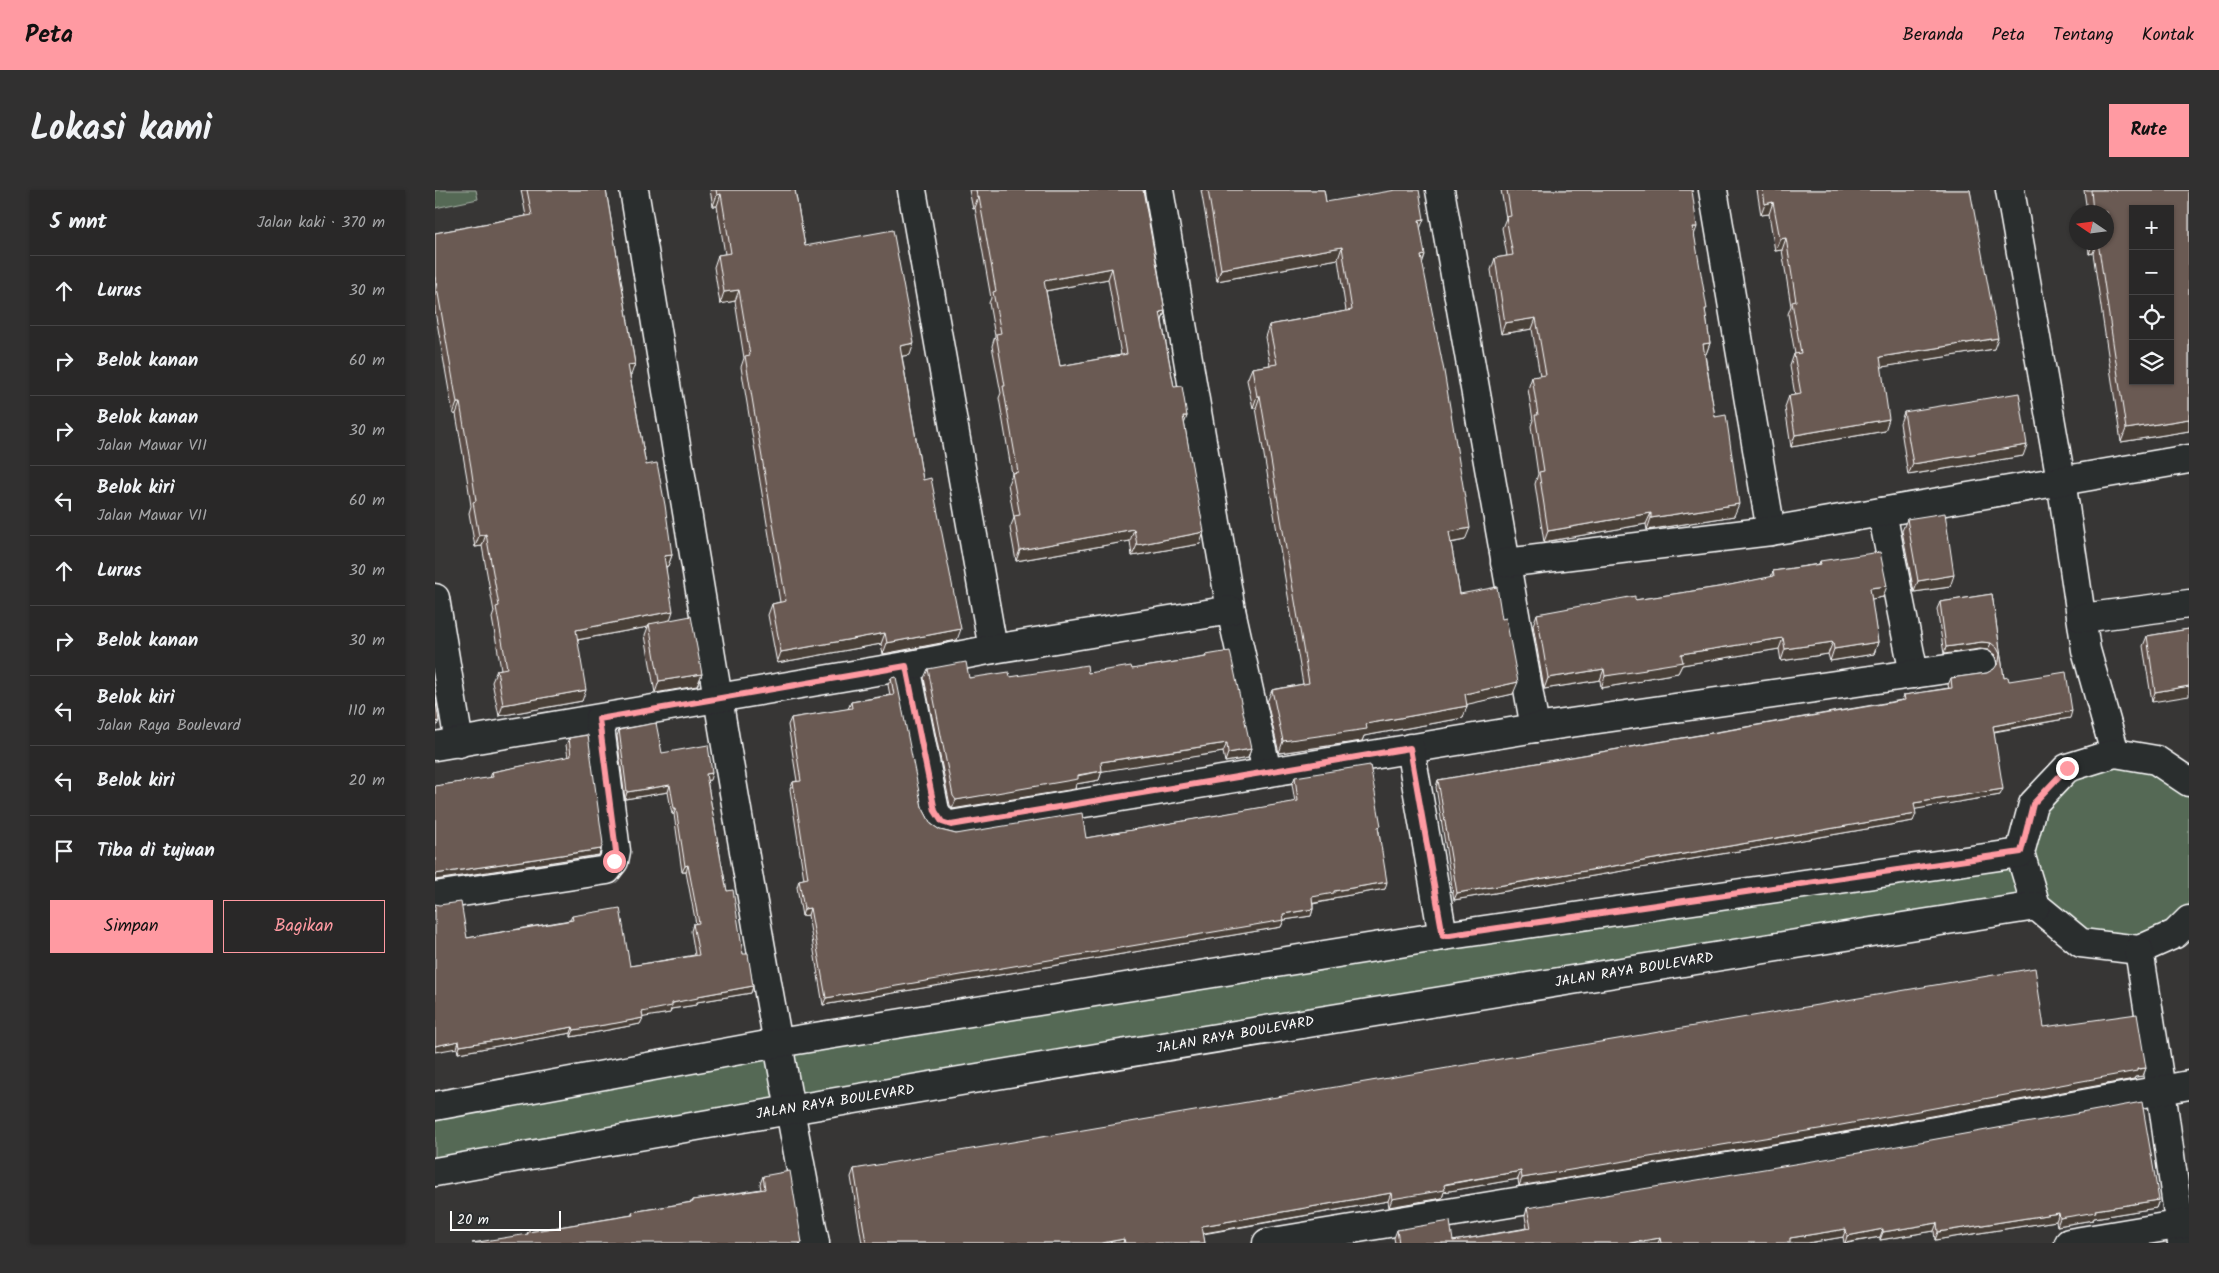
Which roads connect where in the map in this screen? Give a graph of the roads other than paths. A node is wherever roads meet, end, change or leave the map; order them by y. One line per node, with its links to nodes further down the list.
1 (634, 190): 20 (street)
2 (912, 190): 16 (street)
3 (1159, 190): 14 (street)
4 (1440, 190): 11 (street)
5 (1713, 190): 10 (street)
6 (2011, 190): 8 (street)
7 (2189, 459): 8 (street)
8 (2061, 480): 9 (street); 15 (street)
9 (1882, 512): 10 (street); 19 (street)
10 (1771, 531): 11 (street)
11 (1505, 563): 22 (street)
12 (435, 598): 23 (street)
13 (2189, 604): 15 (street)
14 (1231, 610): 16 (street); 26 (street)
15 (2082, 618): 25 (street)
16 (993, 649): 18 (street)
17 (1982, 664): 19 (street)
18 (906, 666): 20 (street); 26 (street)
19 (1914, 674): 22 (street)
20 (718, 699): 21 (street); 34 (street)
21 (599, 719): 23 (street); 29 (street)
22 (1535, 728): 24 (street)
23 (447, 744)
24 (1410, 748): 26 (street); 32 (street)
25 (2115, 753): 27 (street); 28 (street)
26 (1267, 772)
27 (2189, 782)
28 (2021, 852): 30 (street); 32 (street)
29 (435, 896)
30 (2036, 906): 33 (street); 38 (street, JALAN RAYA BOULEVARD)
31 (2189, 920): 33 (street)
32 (1443, 936): 34 (street)
33 (2139, 950): 36 (street)
34 (778, 1043): 37 (street); 38 (street)
35 (2189, 1085): 36 (street)
36 (2161, 1090): 40 (street); 41 (street)
37 (435, 1106)
38 (789, 1108): 39 (street, JALAN RAYA BOULEVARD); 42 (street)
39 (435, 1172)
40 (2183, 1230): 44 (street)
41 (1346, 1236): 43 (street)
42 (815, 1243)
43 (1267, 1243)
44 (2069, 1243)

